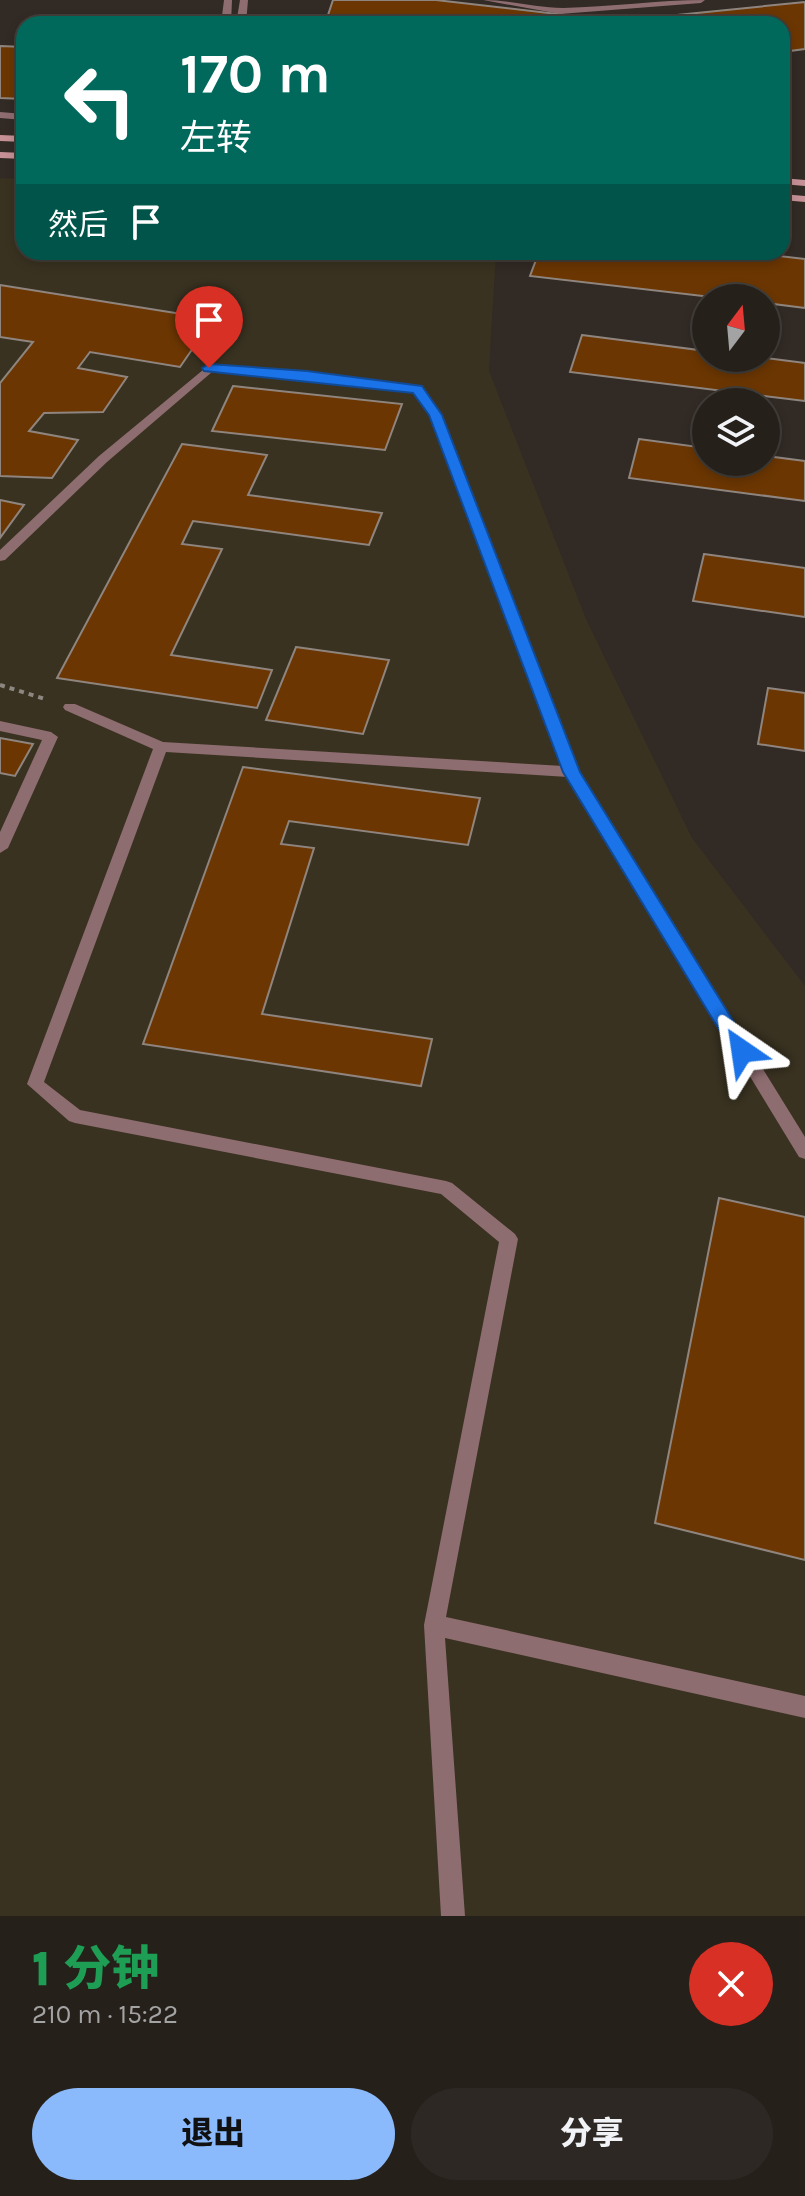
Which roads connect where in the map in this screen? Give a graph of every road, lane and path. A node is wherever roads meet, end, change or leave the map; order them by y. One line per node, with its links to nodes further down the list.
1 (487, 0): 2 (street)
2 (701, 0)
3 (0, 557): 8 (street)
4 (0, 685): 5 (path)
5 (70, 707): 7 (street)
6 (0, 726): 9 (street)
7 (161, 747): 8 (street); 11 (street)
8 (572, 772): 10 (street)
9 (0, 848)
10 (805, 1152)
11 (434, 1625): 12 (street); 13 (street)
12 (805, 1707)
13 (453, 1916)

